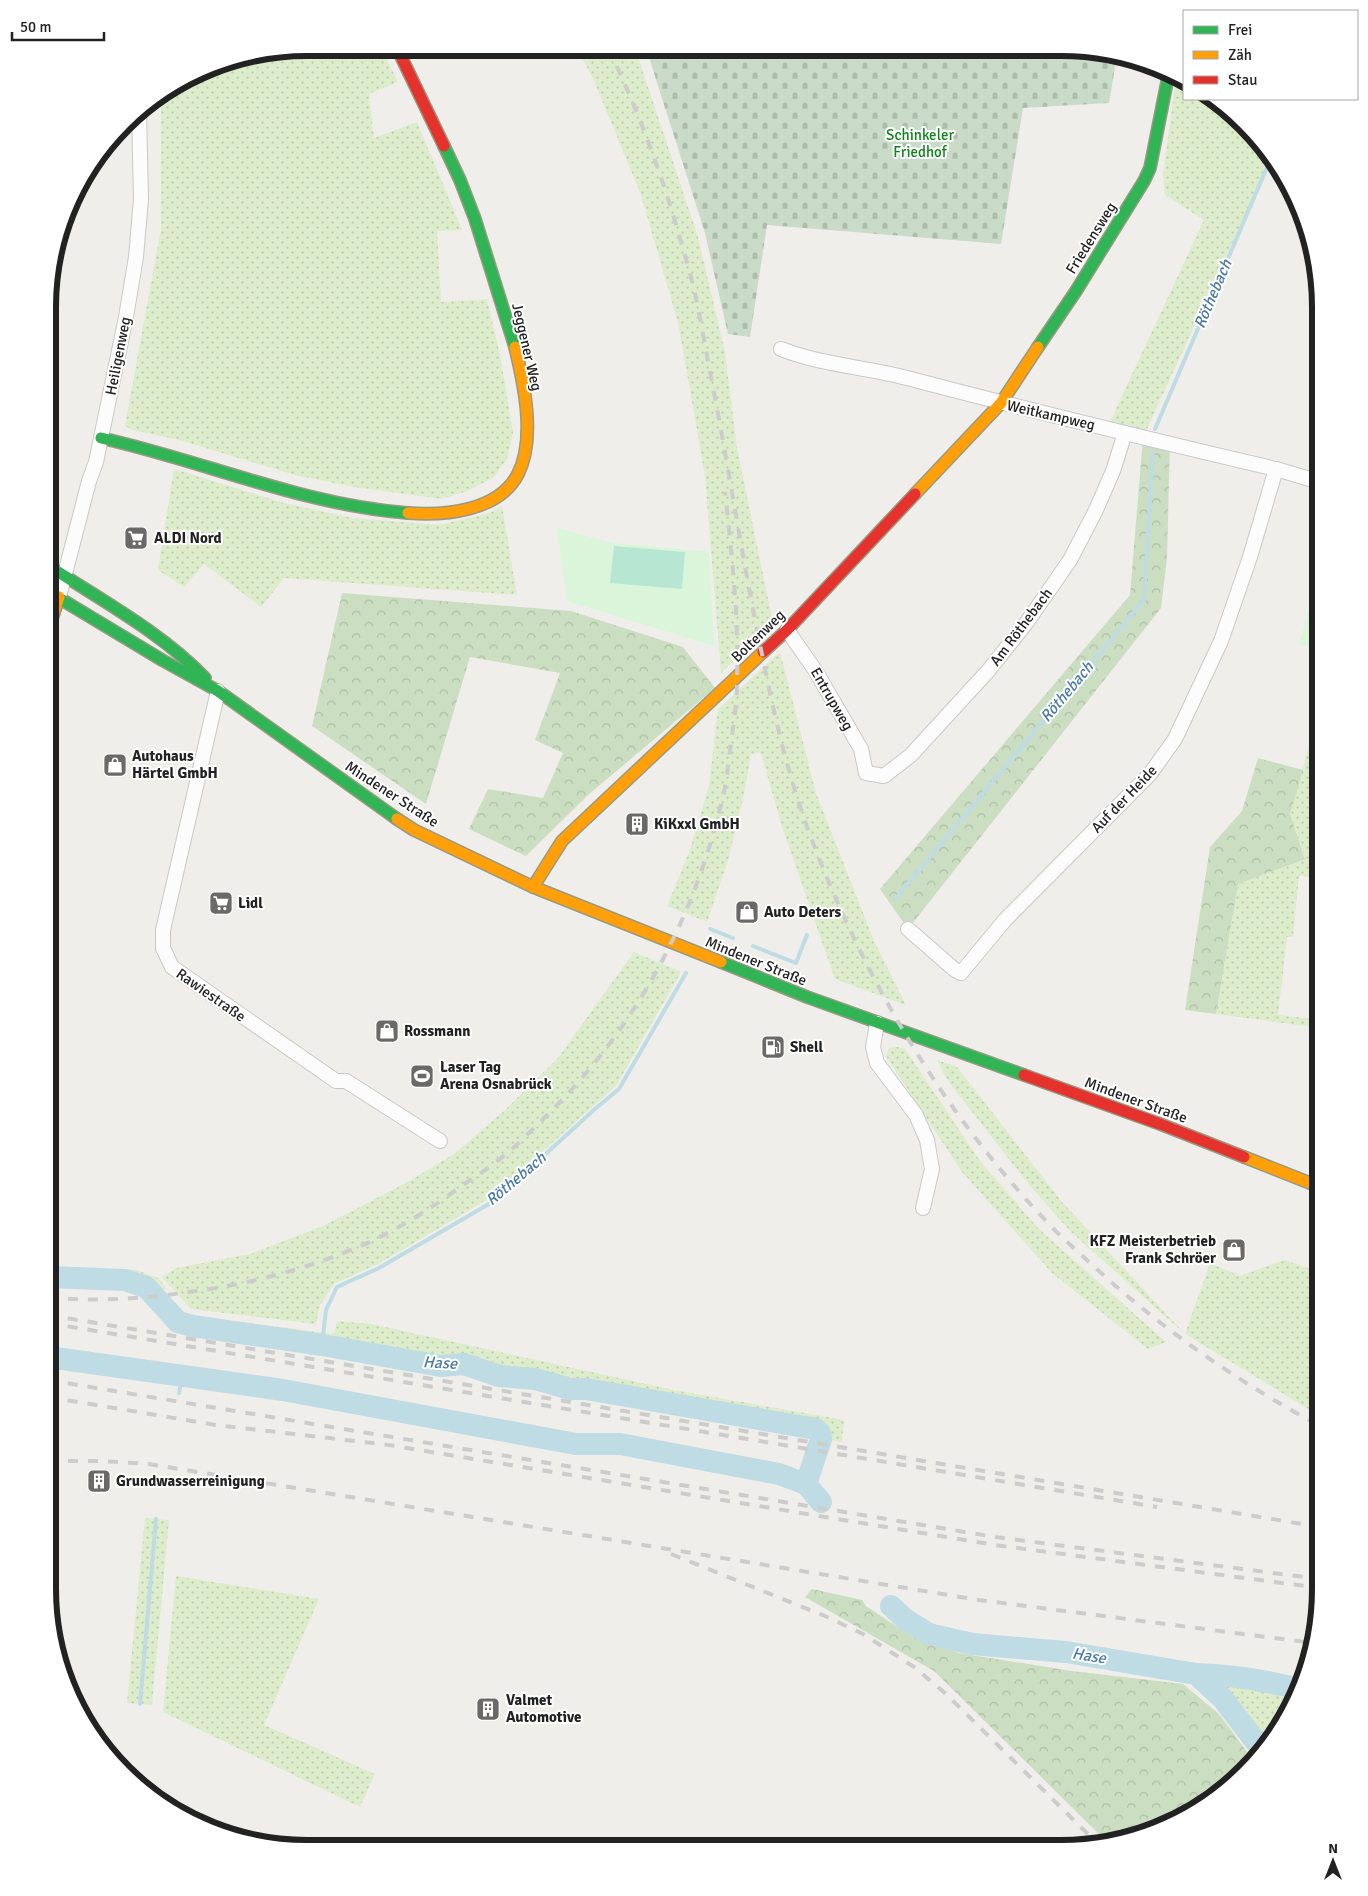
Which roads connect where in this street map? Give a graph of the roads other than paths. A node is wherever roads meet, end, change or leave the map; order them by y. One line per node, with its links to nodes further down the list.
1 (400, 56): 7 (street, Jeggener Weg)
2 (1167, 80): 5 (street, Friedensweg)
3 (139, 122): 7 (street, Heiligenweg)
4 (782, 349): 5 (street, Weitkampweg)
5 (1001, 403): 6 (street, Weitkampweg); 14 (street, Boltenweg)
6 (1125, 433): 8 (street, Weitkampweg); 16 (street, Am Röthebach)
7 (101, 438): 11 (street, Heiligenweg)
8 (1276, 469): 9 (street, Weitkampweg); 18 (street, Auf der Heide)
9 (1312, 480)
10 (56, 570): 11 (street, Mindener Straße)
11 (65, 576): 12 (street, Heiligenweg); 15 (street, Mindener Straße)
12 (56, 591)
13 (56, 595): 15 (street, Mindener Straße)
14 (786, 630): 16 (street, Entrupweg); 17 (street, Boltenweg)
15 (218, 691): 17 (street, Mindener Straße); 20 (street, Rawiestraße)
16 (866, 773)
17 (533, 887): 19 (street, Mindener Straße)
18 (908, 929)
19 (877, 1023): 21 (street, Mindener Straße); 22 (street)
20 (440, 1141)
21 (1312, 1184)
22 (922, 1208)

